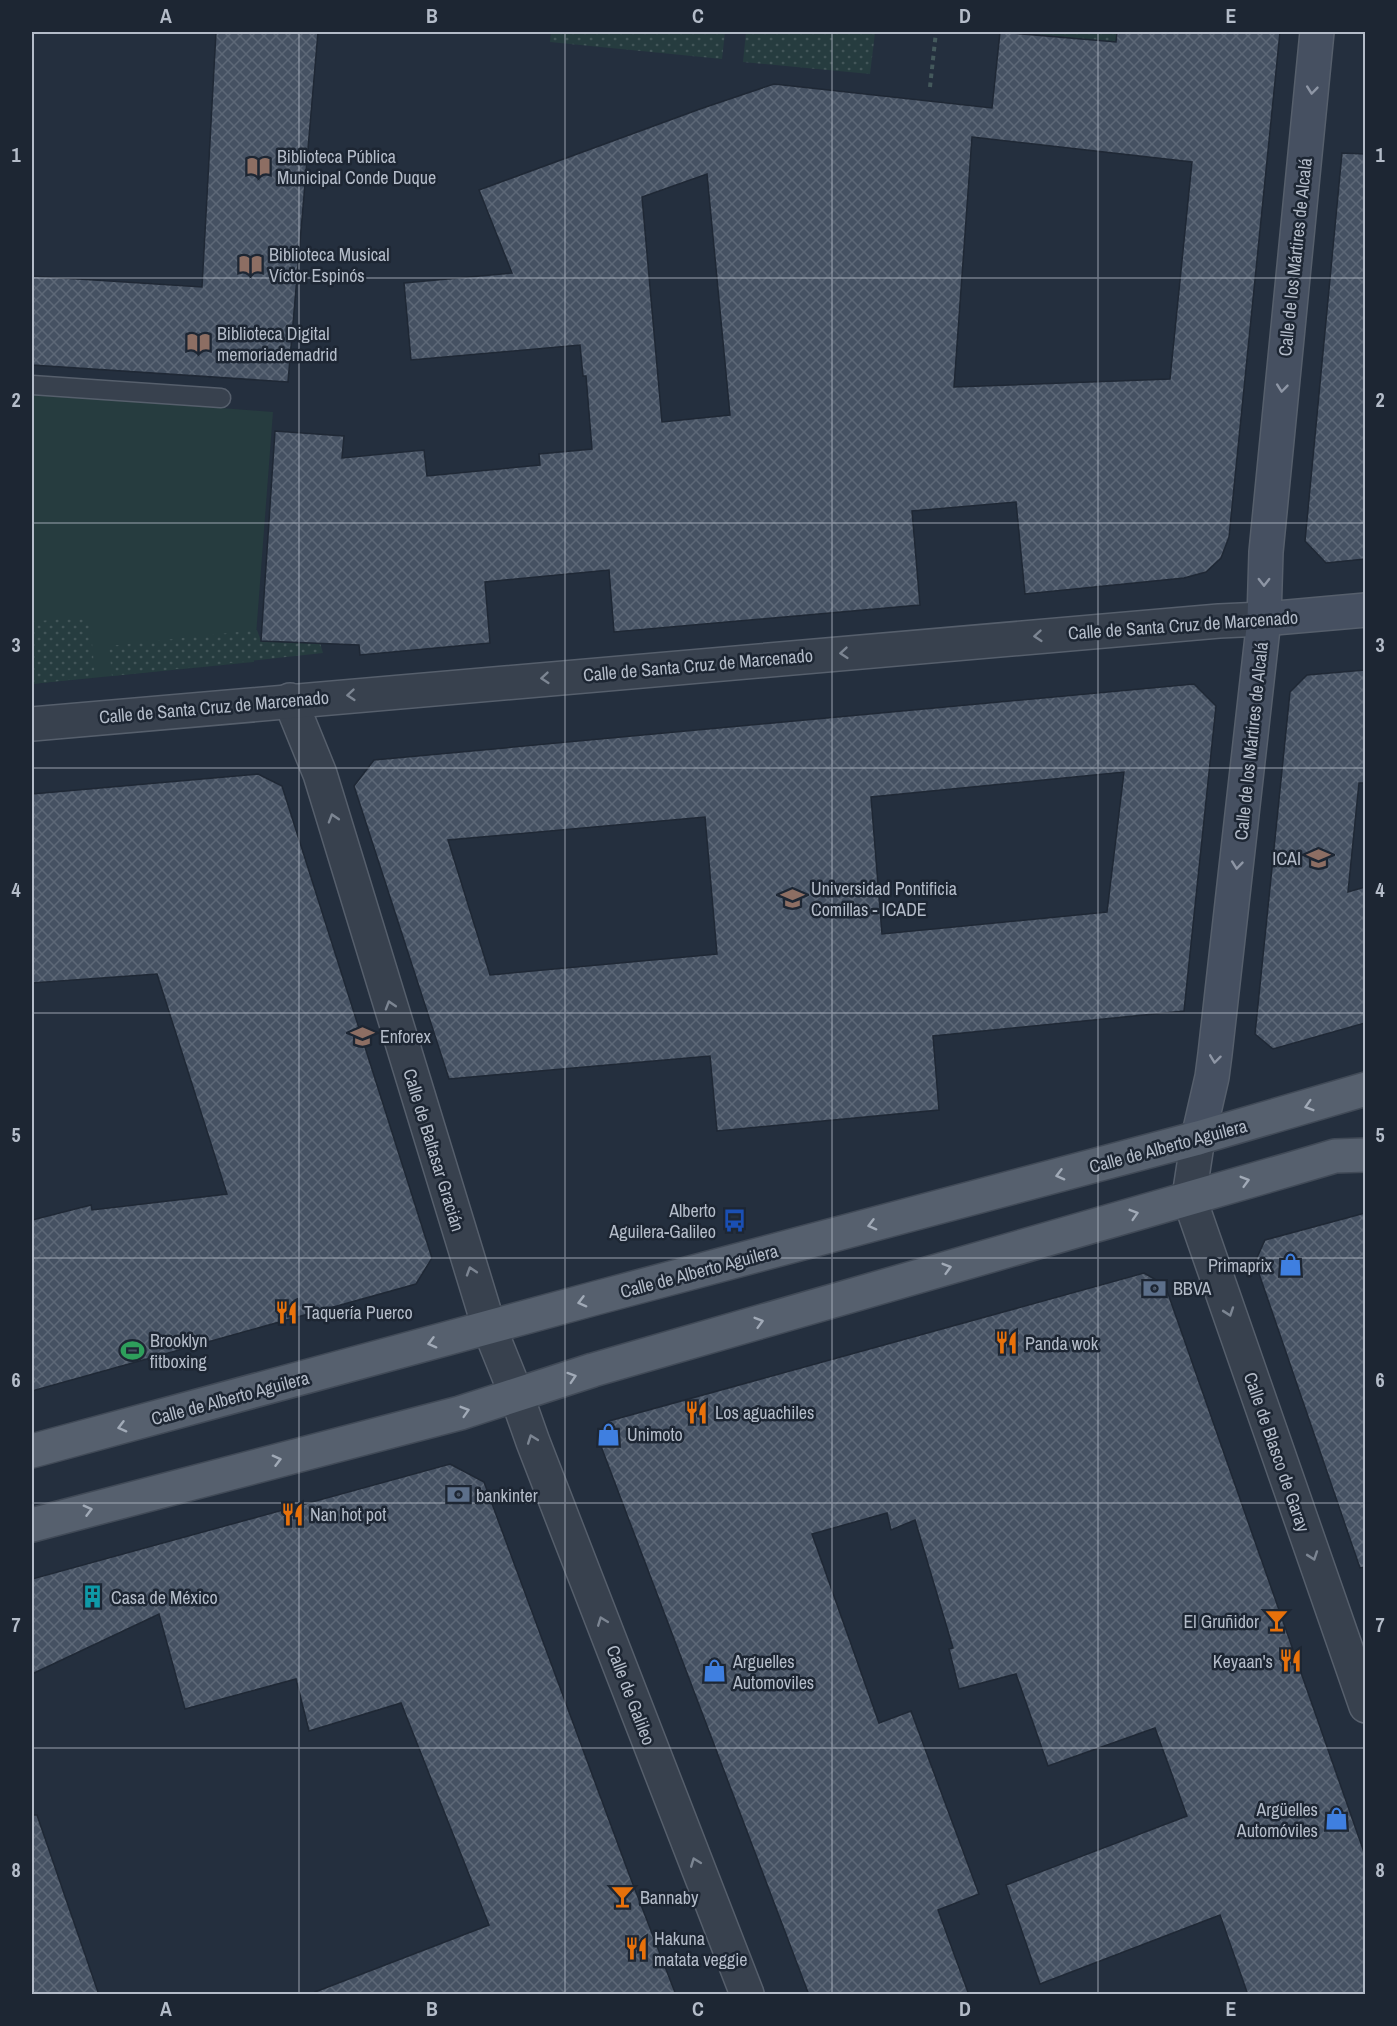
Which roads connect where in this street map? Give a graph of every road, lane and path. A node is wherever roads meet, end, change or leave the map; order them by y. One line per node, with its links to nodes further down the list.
1 (936, 32): 3 (path)
2 (1317, 32): 7 (street, Calle de los Mártires de Alcalá, one-way to 7)
3 (930, 87)
4 (32, 385): 5 (lane)
5 (221, 398)
6 (1365, 610): 7 (street, Calle de Santa Cruz de Marcenado)
7 (1264, 619): 8 (street, Calle de Santa Cruz de Marcenado, one-way to 8); 12 (street, Calle de los Mártires de Alcalá, one-way to 12)
8 (290, 700): 9 (street, Calle de Santa Cruz de Marcenado); 15 (street, Calle de Baltasar Gracián, one-way to 8)
9 (32, 724)
10 (1365, 1089): 12 (main road, Calle de Alberto Aguilera, one-way to 12)
11 (1365, 1137): 13 (street)
12 (1198, 1138): 14 (street, Calle de los Mártires de Alcalá); 15 (main road, Calle de Alberto Aguilera, one-way to 15)
13 (1350, 1156): 14 (main road, one-way to 13)
14 (1189, 1197): 16 (main road, one-way to 14); 19 (street, Calle de Blasco de Garay, one-way to 19)
15 (489, 1327): 16 (street, Calle de Baltasar Gracián); 17 (main road, Calle de Alberto Aguilera, one-way to 17)
16 (516, 1394): 18 (main road, one-way to 16); 20 (street, Calle de Galileo, one-way to 16)
17 (32, 1452)
18 (32, 1525)
19 (1365, 1706)
20 (747, 1995)

